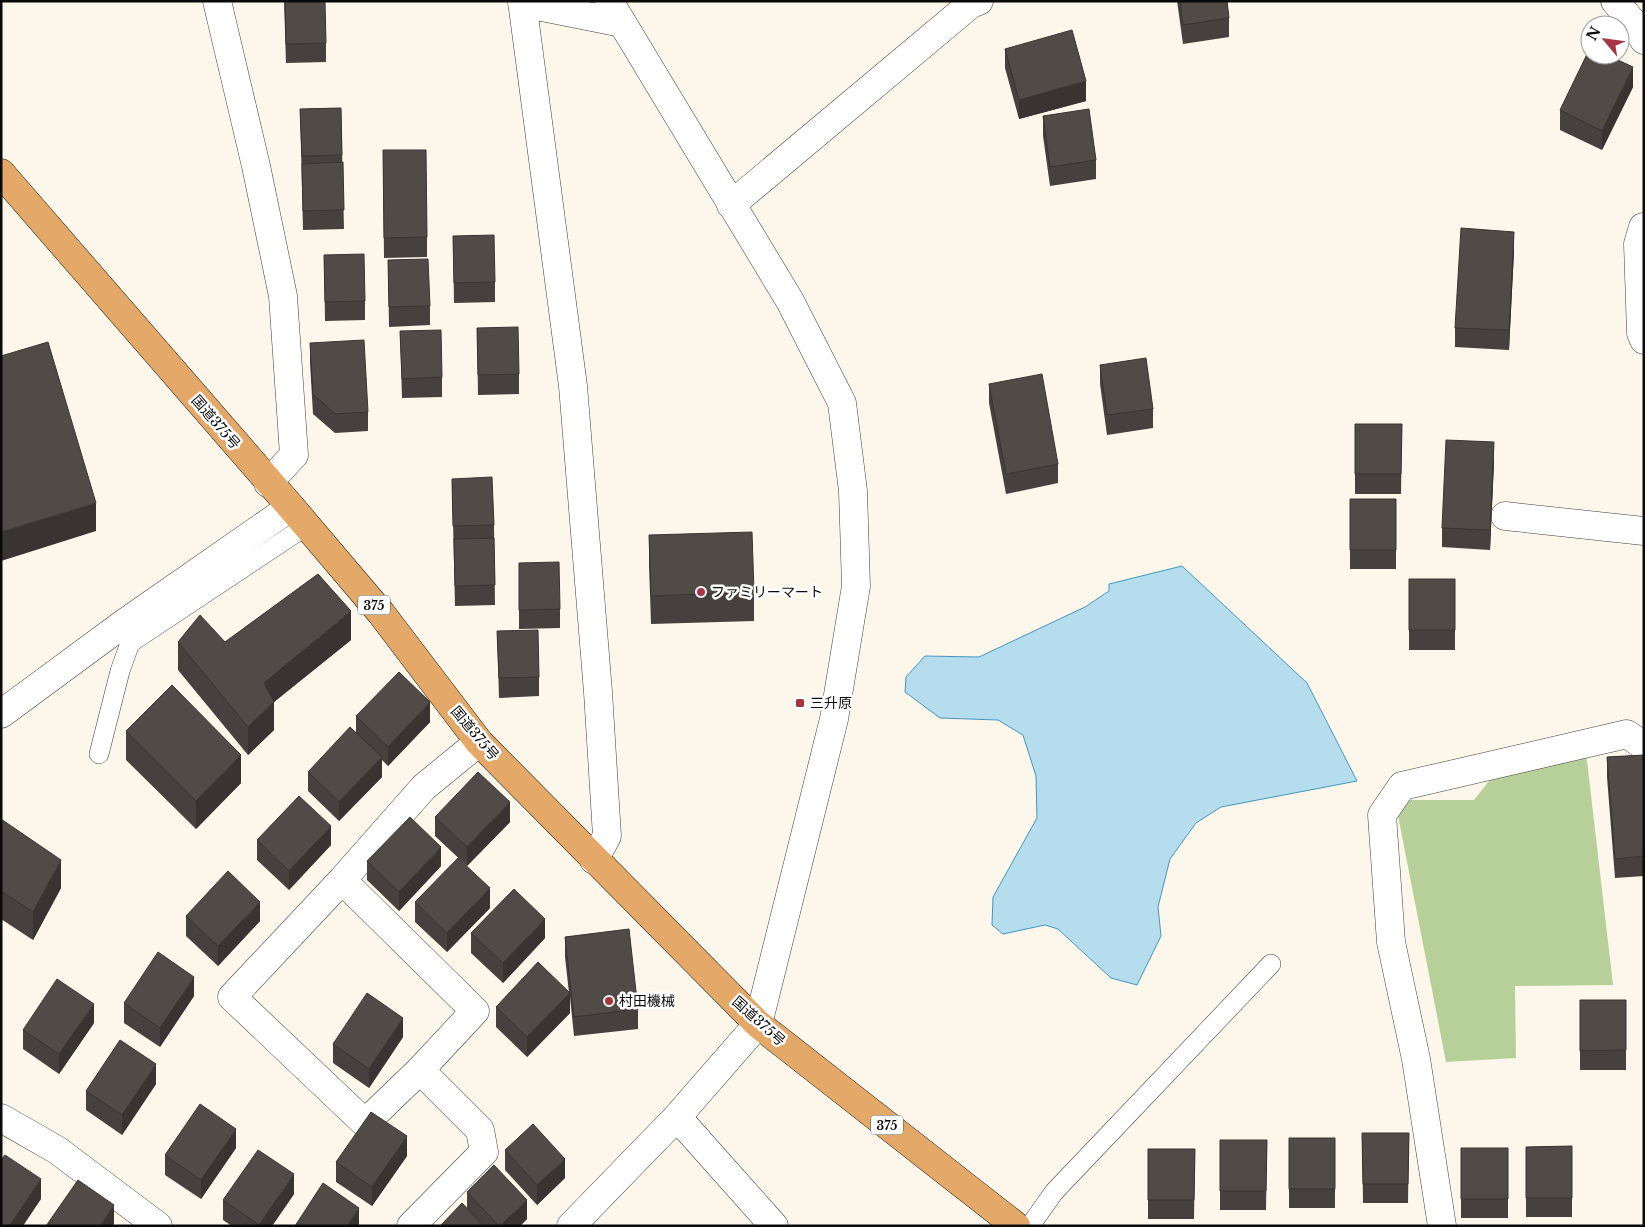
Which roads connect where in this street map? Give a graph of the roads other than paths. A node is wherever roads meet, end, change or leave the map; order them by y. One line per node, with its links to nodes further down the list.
1 (217, 1): 12 (street)
2 (979, 1): 8 (street)
3 (1615, 1): 6 (street)
4 (522, 2): 5 (street); 20 (street)
5 (616, 12): 8 (street)
6 (1644, 40)
7 (1, 174): 12 (highway, 国道375号 / 375)
8 (731, 205): 23 (street)
9 (1644, 220): 10 (street)
10 (1644, 227): 11 (street)
11 (1644, 340)
12 (268, 483): 13 (highway, 国道375号 / 375)
13 (299, 516): 16 (street); 17 (highway, 国道375号 / 375); 19 (lane)
14 (1505, 516): 15 (street)
15 (1644, 531)
16 (1, 714)
17 (479, 742): 20 (highway, 国道375号 / 375); 21 (street)
18 (1644, 746): 33 (street)
19 (99, 754)
20 (594, 860): 23 (highway, 国道375号 / 375)
21 (342, 880): 24 (street); 24 (street)
22 (1271, 964): 32 (lane)
23 (758, 1024): 25 (street); 31 (highway, 国道375号 / 375)
24 (420, 1070): 28 (street)
25 (677, 1117): 29 (street); 30 (street)
26 (1, 1118): 27 (street)
27 (158, 1226)
28 (411, 1226)
29 (570, 1226)
30 (774, 1226)
31 (1016, 1226)
32 (1030, 1226)
33 (1442, 1226)

